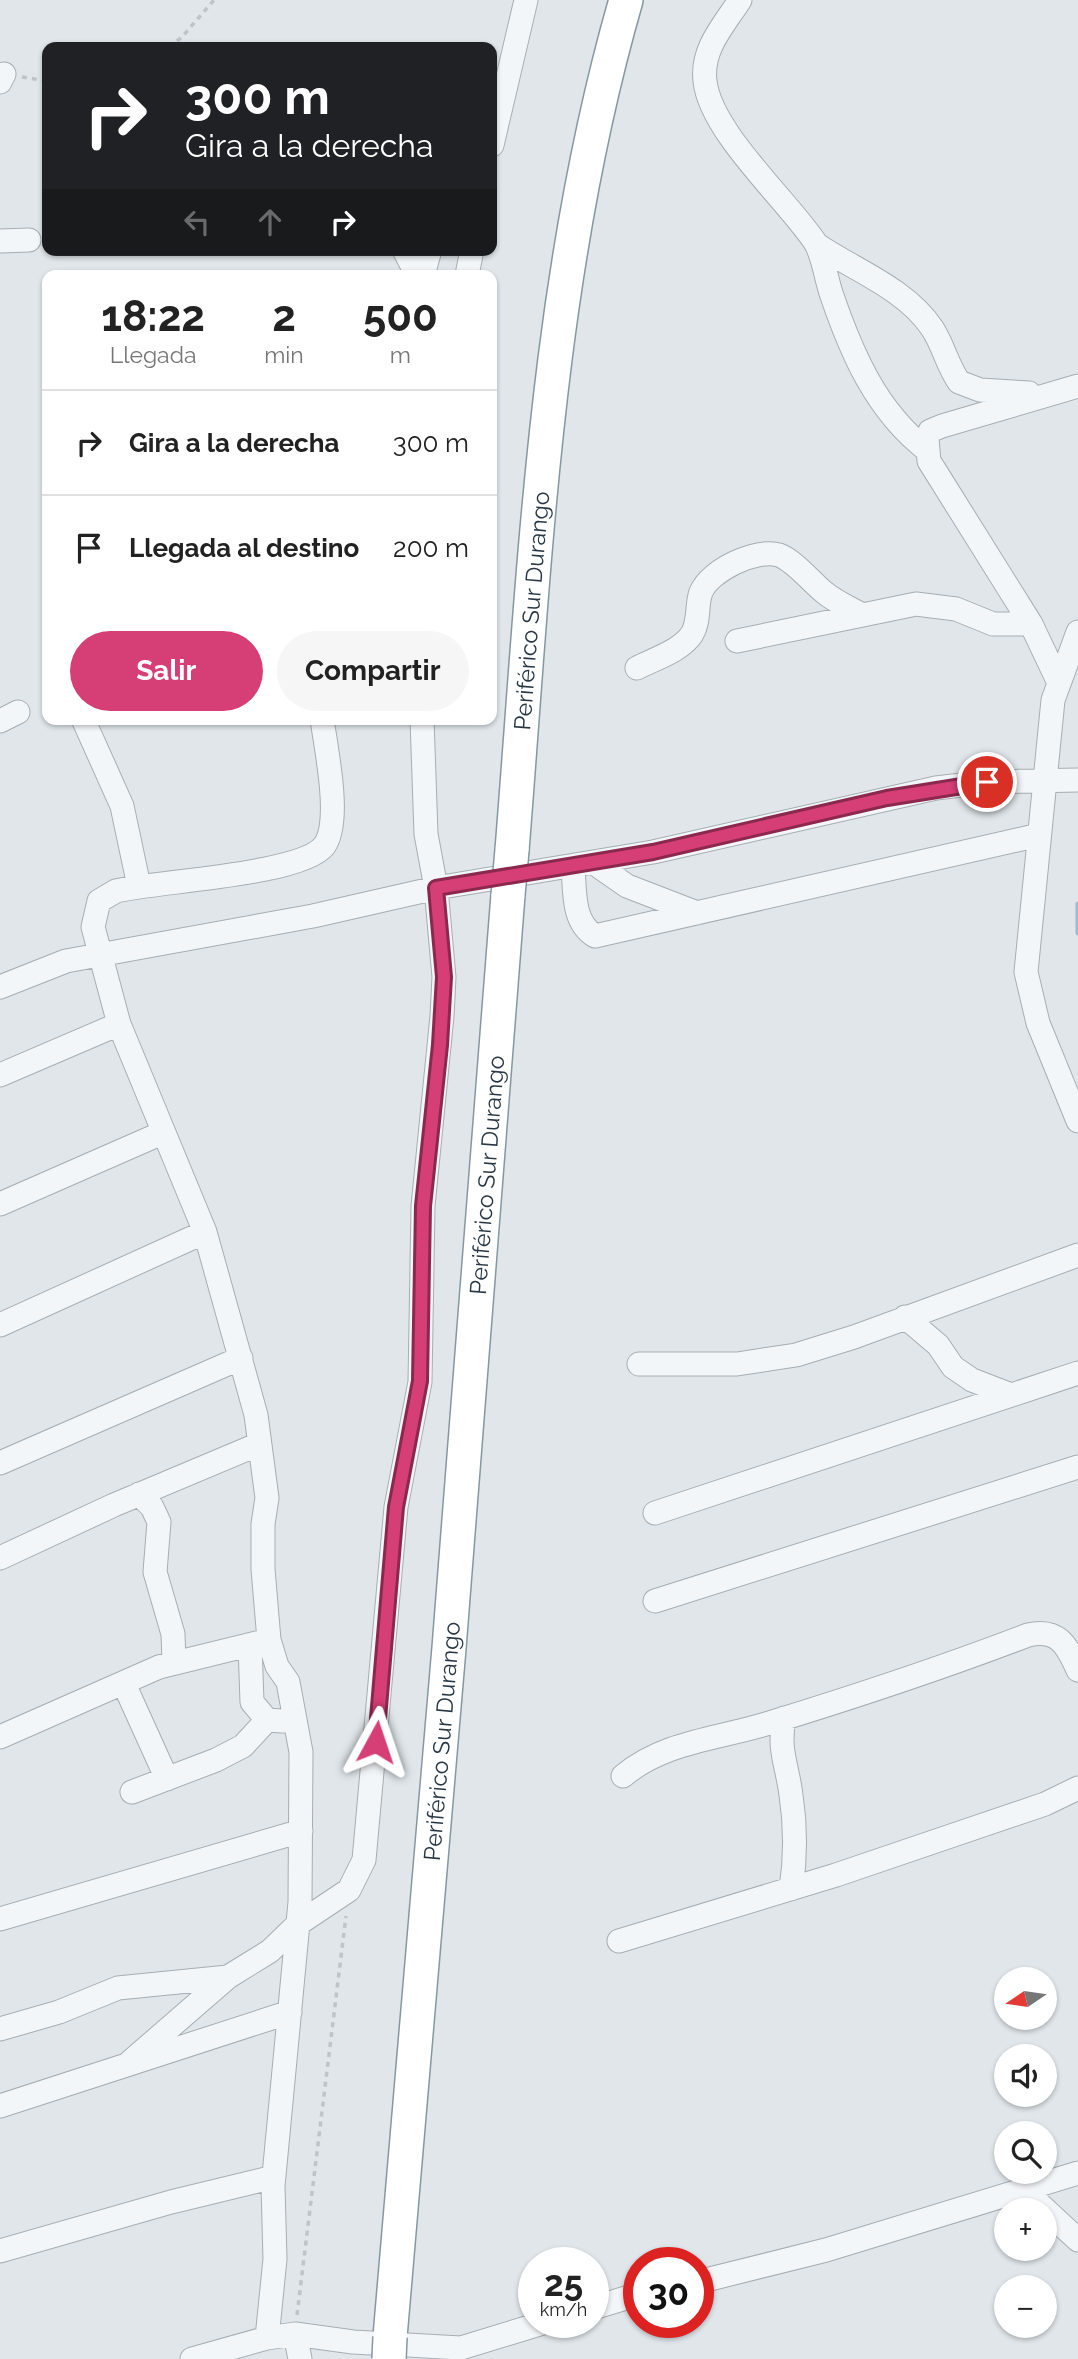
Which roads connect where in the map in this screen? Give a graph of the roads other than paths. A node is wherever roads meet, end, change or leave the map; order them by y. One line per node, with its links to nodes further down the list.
1 (526, 0): 4 (street)
2 (626, 0): 80 (highway, Periférico Sur Durango, bridge)
3 (740, 0): 7 (street)
4 (497, 124)
5 (29, 240): 6 (street)
6 (0, 241)
7 (817, 244): 9 (street); 10 (street)
8 (1078, 386): 9 (street)
9 (1049, 394): 10 (street)
10 (927, 450): 12 (street)
11 (862, 615): 12 (street); 14 (street); 15 (street)
12 (1031, 624): 16 (street)
13 (1078, 632): 16 (street)
14 (737, 641)
15 (637, 668)
16 (1059, 683): 20 (street)
17 (86, 725): 24 (street)
18 (323, 725): 24 (street)
19 (422, 725): 25 (street)
20 (1044, 779): 21 (street); 22 (street); 23 (street)
21 (1078, 780)
22 (1039, 835): 26 (street); 31 (street)
23 (584, 865): 25 (street); 26 (street); 26 (street)
24 (139, 886): 27 (street)
25 (436, 888): 27 (street); 64 (street)
26 (697, 913)
27 (99, 955): 28 (street); 29 (street)
28 (0, 987)
29 (119, 1024): 30 (street); 32 (street)
30 (0, 1075)
31 (1078, 1121)
32 (162, 1133): 33 (street); 34 (street)
33 (0, 1204)
34 (205, 1232): 37 (street); 38 (street)
35 (1078, 1255): 36 (street)
36 (905, 1317): 39 (street); 41 (street)
37 (0, 1325)
38 (241, 1358): 42 (street); 43 (street)
39 (639, 1364)
40 (1078, 1373): 41 (street)
41 (1011, 1395): 46 (street)
42 (259, 1444): 45 (street); 49 (street)
43 (0, 1463)
44 (1078, 1467): 48 (street)
45 (139, 1494): 47 (street); 50 (street)
46 (655, 1514)
47 (0, 1558)
48 (655, 1601)
49 (260, 1642): 50 (street); 53 (street); 55 (street)
50 (174, 1662): 52 (street)
51 (1078, 1670): 54 (street)
52 (124, 1684): 56 (street); 58 (street)
53 (295, 1718): 55 (street); 61 (street)
54 (784, 1718): 57 (street); 62 (street)
55 (267, 1720): 58 (street)
56 (0, 1737)
57 (623, 1776)
58 (167, 1779): 60 (street)
59 (1078, 1788): 62 (street)
60 (132, 1792)
61 (301, 1831): 63 (street); 64 (street)
62 (791, 1889): 65 (street)
63 (0, 1919)
64 (298, 1924): 66 (street); 67 (street)
65 (619, 1941)
66 (228, 1977): 68 (street); 69 (street)
67 (290, 2012): 69 (street); 72 (street)
68 (0, 2029)
69 (130, 2062): 70 (street)
70 (0, 2106)
71 (1078, 2173): 73 (street)
72 (274, 2177): 75 (street); 79 (street)
73 (1023, 2189): 74 (street); 76 (street)
74 (1078, 2240)
75 (0, 2251)
76 (714, 2278)
77 (518, 2331): 81 (street)
78 (295, 2334): 79 (street); 81 (street); 83 (street)
79 (267, 2338): 82 (street)
80 (390, 2348)
81 (430, 2353)
82 (192, 2359)
83 (300, 2359)

